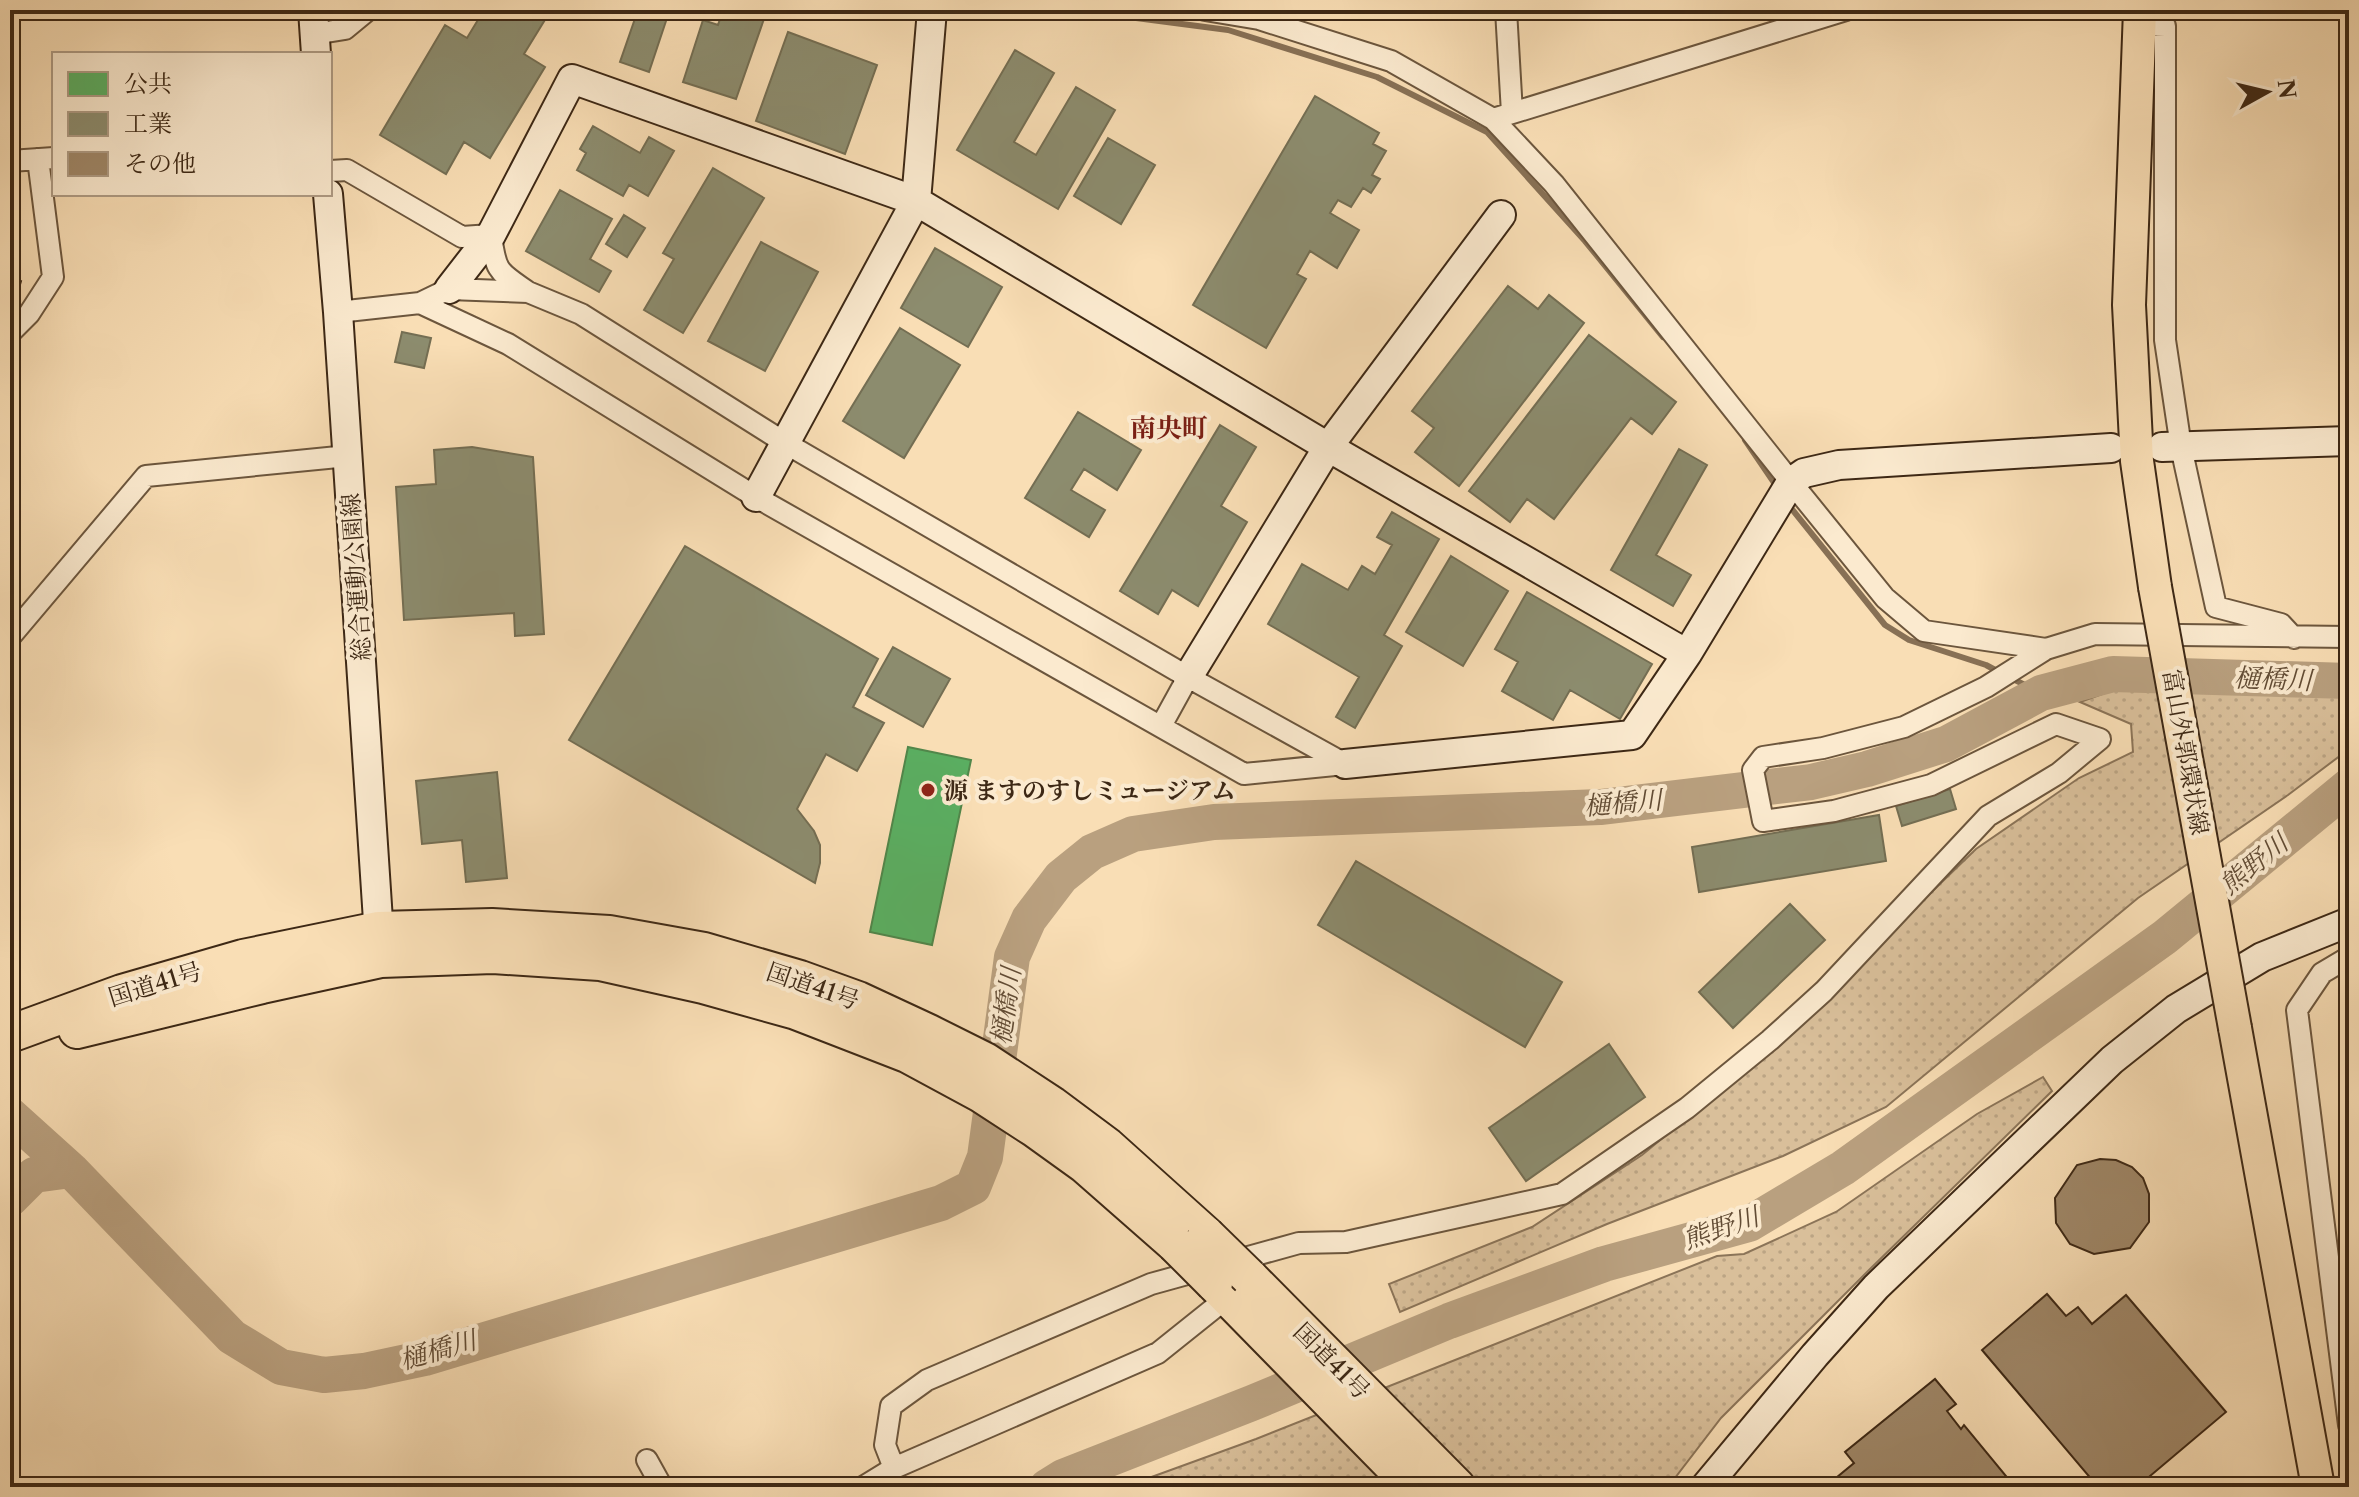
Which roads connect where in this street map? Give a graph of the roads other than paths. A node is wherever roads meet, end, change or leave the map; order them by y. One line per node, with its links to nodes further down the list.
1 (368, 10): 7 (street)
2 (932, 10): 13 (street)
3 (1205, 10): 8 (street)
4 (1506, 10): 8 (street)
5 (1846, 10): 8 (street)
6 (2140, 18): 24 (street); 51 (main road, 富山外郭環状線, bridge)
7 (314, 33)
8 (1502, 116): 27 (street)
9 (46, 159): 10 (street); 20 (street)
10 (10, 161)
11 (332, 171): 15 (street)
12 (328, 196): 19 (street, 総合運動公園線)
13 (916, 201): 15 (street); 22 (street); 23 (street)
14 (1501, 215): 23 (street)
15 (491, 235): 16 (street); 17 (street)
16 (449, 289): 17 (street); 18 (street)
17 (528, 292): 22 (street)
18 (420, 303): 19 (street); 28 (street)
19 (338, 312): 26 (street, 総合運動公園線)
20 (10, 333)
21 (2349, 441): 24 (street)
22 (787, 444): 28 (street); 34 (street)
23 (1328, 447): 33 (street); 34 (street)
24 (2171, 447): 31 (street)
25 (2111, 448): 27 (street)
26 (348, 456): 29 (street); 38 (street, 総合運動公園線)
27 (1791, 482): 32 (street); 33 (street)
28 (756, 497): 35 (street)
29 (10, 637)
30 (2349, 637): 31 (street)
31 (2294, 638): 32 (street)
32 (2046, 649): 45 (street)
33 (1687, 654): 36 (street)
34 (1188, 677): 35 (street); 36 (street)
35 (1161, 726): 36 (street)
36 (1345, 764)
37 (2349, 922): 50 (street)
38 (380, 945): 40 (highway, 国道41号); 41 (highway, 国道41号); 42 (highway, 国道41号, bridge)
39 (2349, 957): 43 (street)
40 (10, 1034)
41 (10, 1046)
42 (1230, 1286): 45 (street); 48 (highway, 国道41号); 49 (highway, 国道41号)
43 (2349, 1425)
44 (647, 1460): 46 (street)
45 (894, 1468): 47 (street)
46 (662, 1487)
47 (863, 1487)
48 (1414, 1487)
49 (1457, 1487)
50 (1705, 1487)
51 (2318, 1487)

